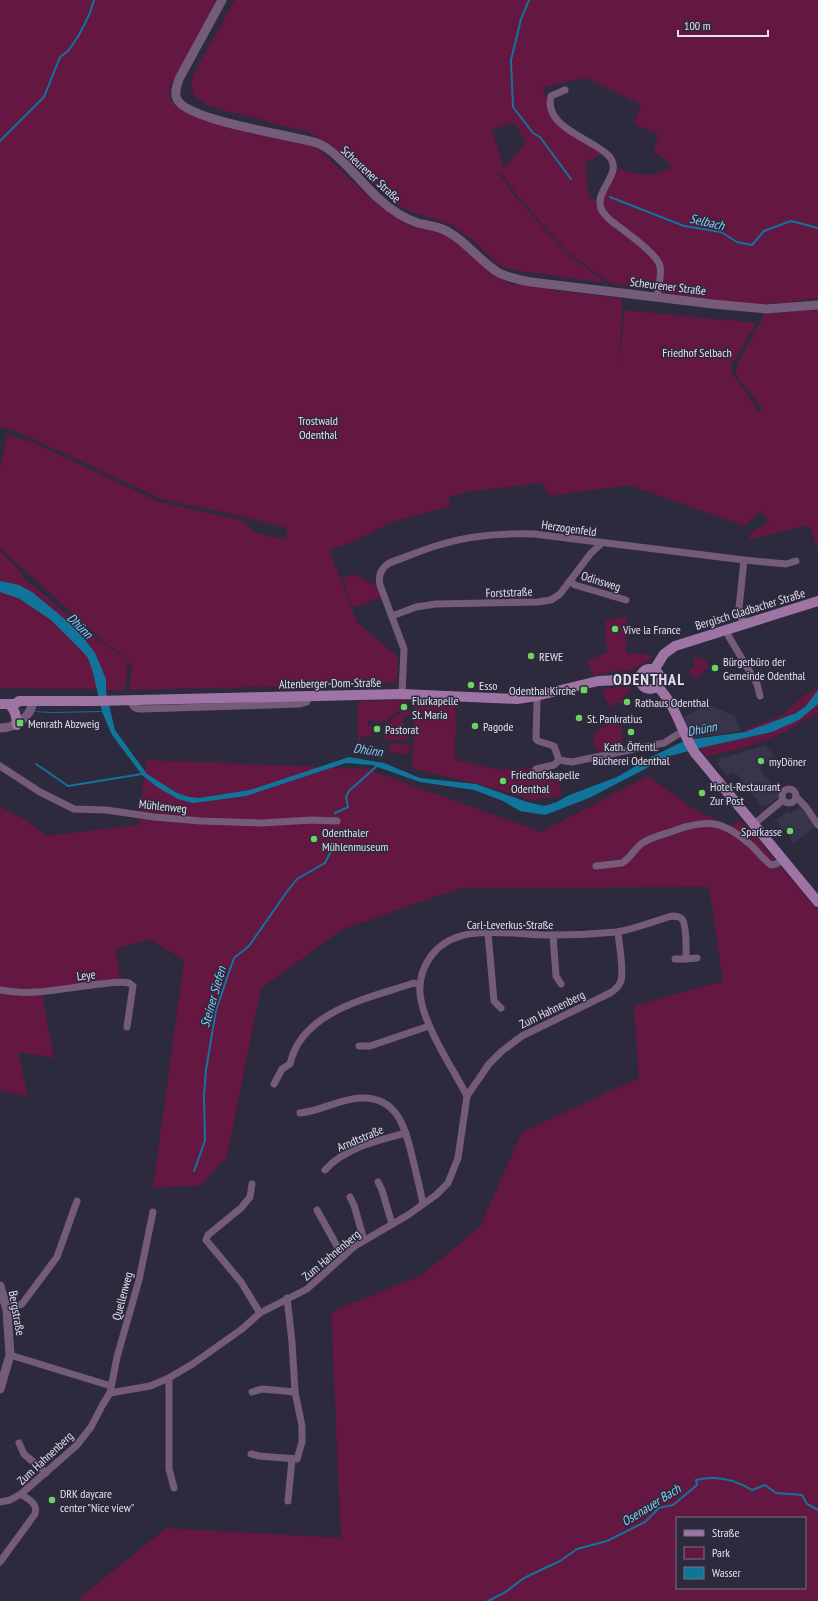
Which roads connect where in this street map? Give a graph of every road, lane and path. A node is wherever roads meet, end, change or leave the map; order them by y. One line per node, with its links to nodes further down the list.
1 (222, 0): 3 (street, Scheurener Straße)
2 (565, 90): 3 (street)
3 (657, 297): 4 (street, Scheurener Straße)
4 (818, 305)
5 (602, 543): 6 (street, Herzogenfeld); 8 (street, Forststraße); 11 (street, Herzogenfeld)
6 (744, 560): 7 (street, Herzogenfeld); 12 (street)
7 (796, 561)
8 (570, 581): 9 (street, Odinsweg); 11 (street, Forststraße)
9 (626, 600)
10 (818, 601): 12 (main road, Bergisch Gladbacher Straße)
11 (392, 616): 17 (street)
12 (743, 624): 13 (main road, Bergisch Gladbacher Straße)
13 (726, 630): 14 (main road, Bergisch Gladbacher Straße); 19 (street)
14 (654, 670): 15 (main road); 16 (main road)
15 (640, 679): 16 (main road); 18 (main road, Altenberger-Dom-Straße)
16 (657, 686): 25 (main road)
17 (402, 694): 18 (main road, Altenberger-Dom-Straße); 21 (main road, Altenberger-Dom-Straße)
18 (536, 696): 26 (street)
19 (760, 696)
20 (0, 698): 22 (main road, Altenberger-Dom-Straße)
21 (33, 700): 22 (main road, Altenberger-Dom-Straße); 23 (street)
22 (9, 703): 23 (main road)
23 (17, 725): 24 (street)
24 (0, 728)
25 (685, 735): 26 (street); 32 (main road)
26 (559, 760): 28 (street)
27 (0, 766): 31 (street, Mühlenweg)
28 (536, 769)
29 (796, 797): 30 (street); 30 (street); 33 (street)
30 (783, 800): 32 (street)
31 (336, 821)
32 (754, 824): 34 (main road)
33 (818, 825)
34 (782, 860): 35 (street); 36 (main road)
35 (596, 866)
36 (818, 902)
37 (618, 932): 39 (street, Carl-Leverkus-Straße); 42 (street, Carl-Leverkus-Straße); 51 (street, Zum Hahnenberg)
38 (488, 933): 39 (street, Carl-Leverkus-Straße); 43 (street, Carl-Leverkus-Straße); 46 (street)
39 (553, 935): 44 (street)
40 (697, 958): 42 (street)
41 (675, 959): 42 (street)
42 (686, 959)
43 (420, 984): 47 (street, Carl-Leverkus-Straße); 50 (street)
44 (561, 984)
45 (0, 990): 48 (street, Leye)
46 (501, 1008)
47 (429, 1026): 49 (street); 51 (street, Carl-Leverkus-Straße)
48 (127, 1027)
49 (359, 1046)
50 (274, 1084)
51 (467, 1096): 59 (street, Zum Hahnenberg)
52 (300, 1113): 53 (street)
53 (406, 1133): 54 (street, Arndtstraße); 59 (street)
54 (325, 1170)
55 (378, 1182): 62 (street)
56 (252, 1184): 68 (street)
57 (350, 1197): 63 (street)
58 (76, 1201): 67 (street)
59 (423, 1204): 62 (street, Zum Hahnenberg)
60 (317, 1210): 64 (street)
61 (153, 1212): 72 (street, Quellenweg)
62 (392, 1224): 63 (street, Zum Hahnenberg)
63 (364, 1240): 64 (street, Zum Hahnenberg)
64 (343, 1257): 66 (street, Zum Hahnenberg)
65 (0, 1286): 67 (street, Bergstraße)
66 (288, 1298): 68 (street, Zum Hahnenberg); 74 (street)
67 (7, 1310): 69 (street, Bergstraße)
68 (260, 1312): 70 (street, Zum Hahnenberg)
69 (10, 1355): 71 (street, Bergstraße); 72 (street)
70 (169, 1378): 72 (street, Zum Hahnenberg); 79 (street)
71 (0, 1389)
72 (110, 1390): 78 (street, Zum Hahnenberg)
73 (252, 1392): 74 (street)
74 (295, 1392): 77 (street)
75 (19, 1443): 78 (street)
76 (251, 1454): 77 (street)
77 (292, 1459): 81 (street)
78 (46, 1473): 80 (street, Zum Hahnenberg)
79 (174, 1488)
80 (21, 1494): 82 (street, Zum Hahnenberg); 83 (street)
81 (288, 1501)
82 (0, 1502)
83 (0, 1562)

